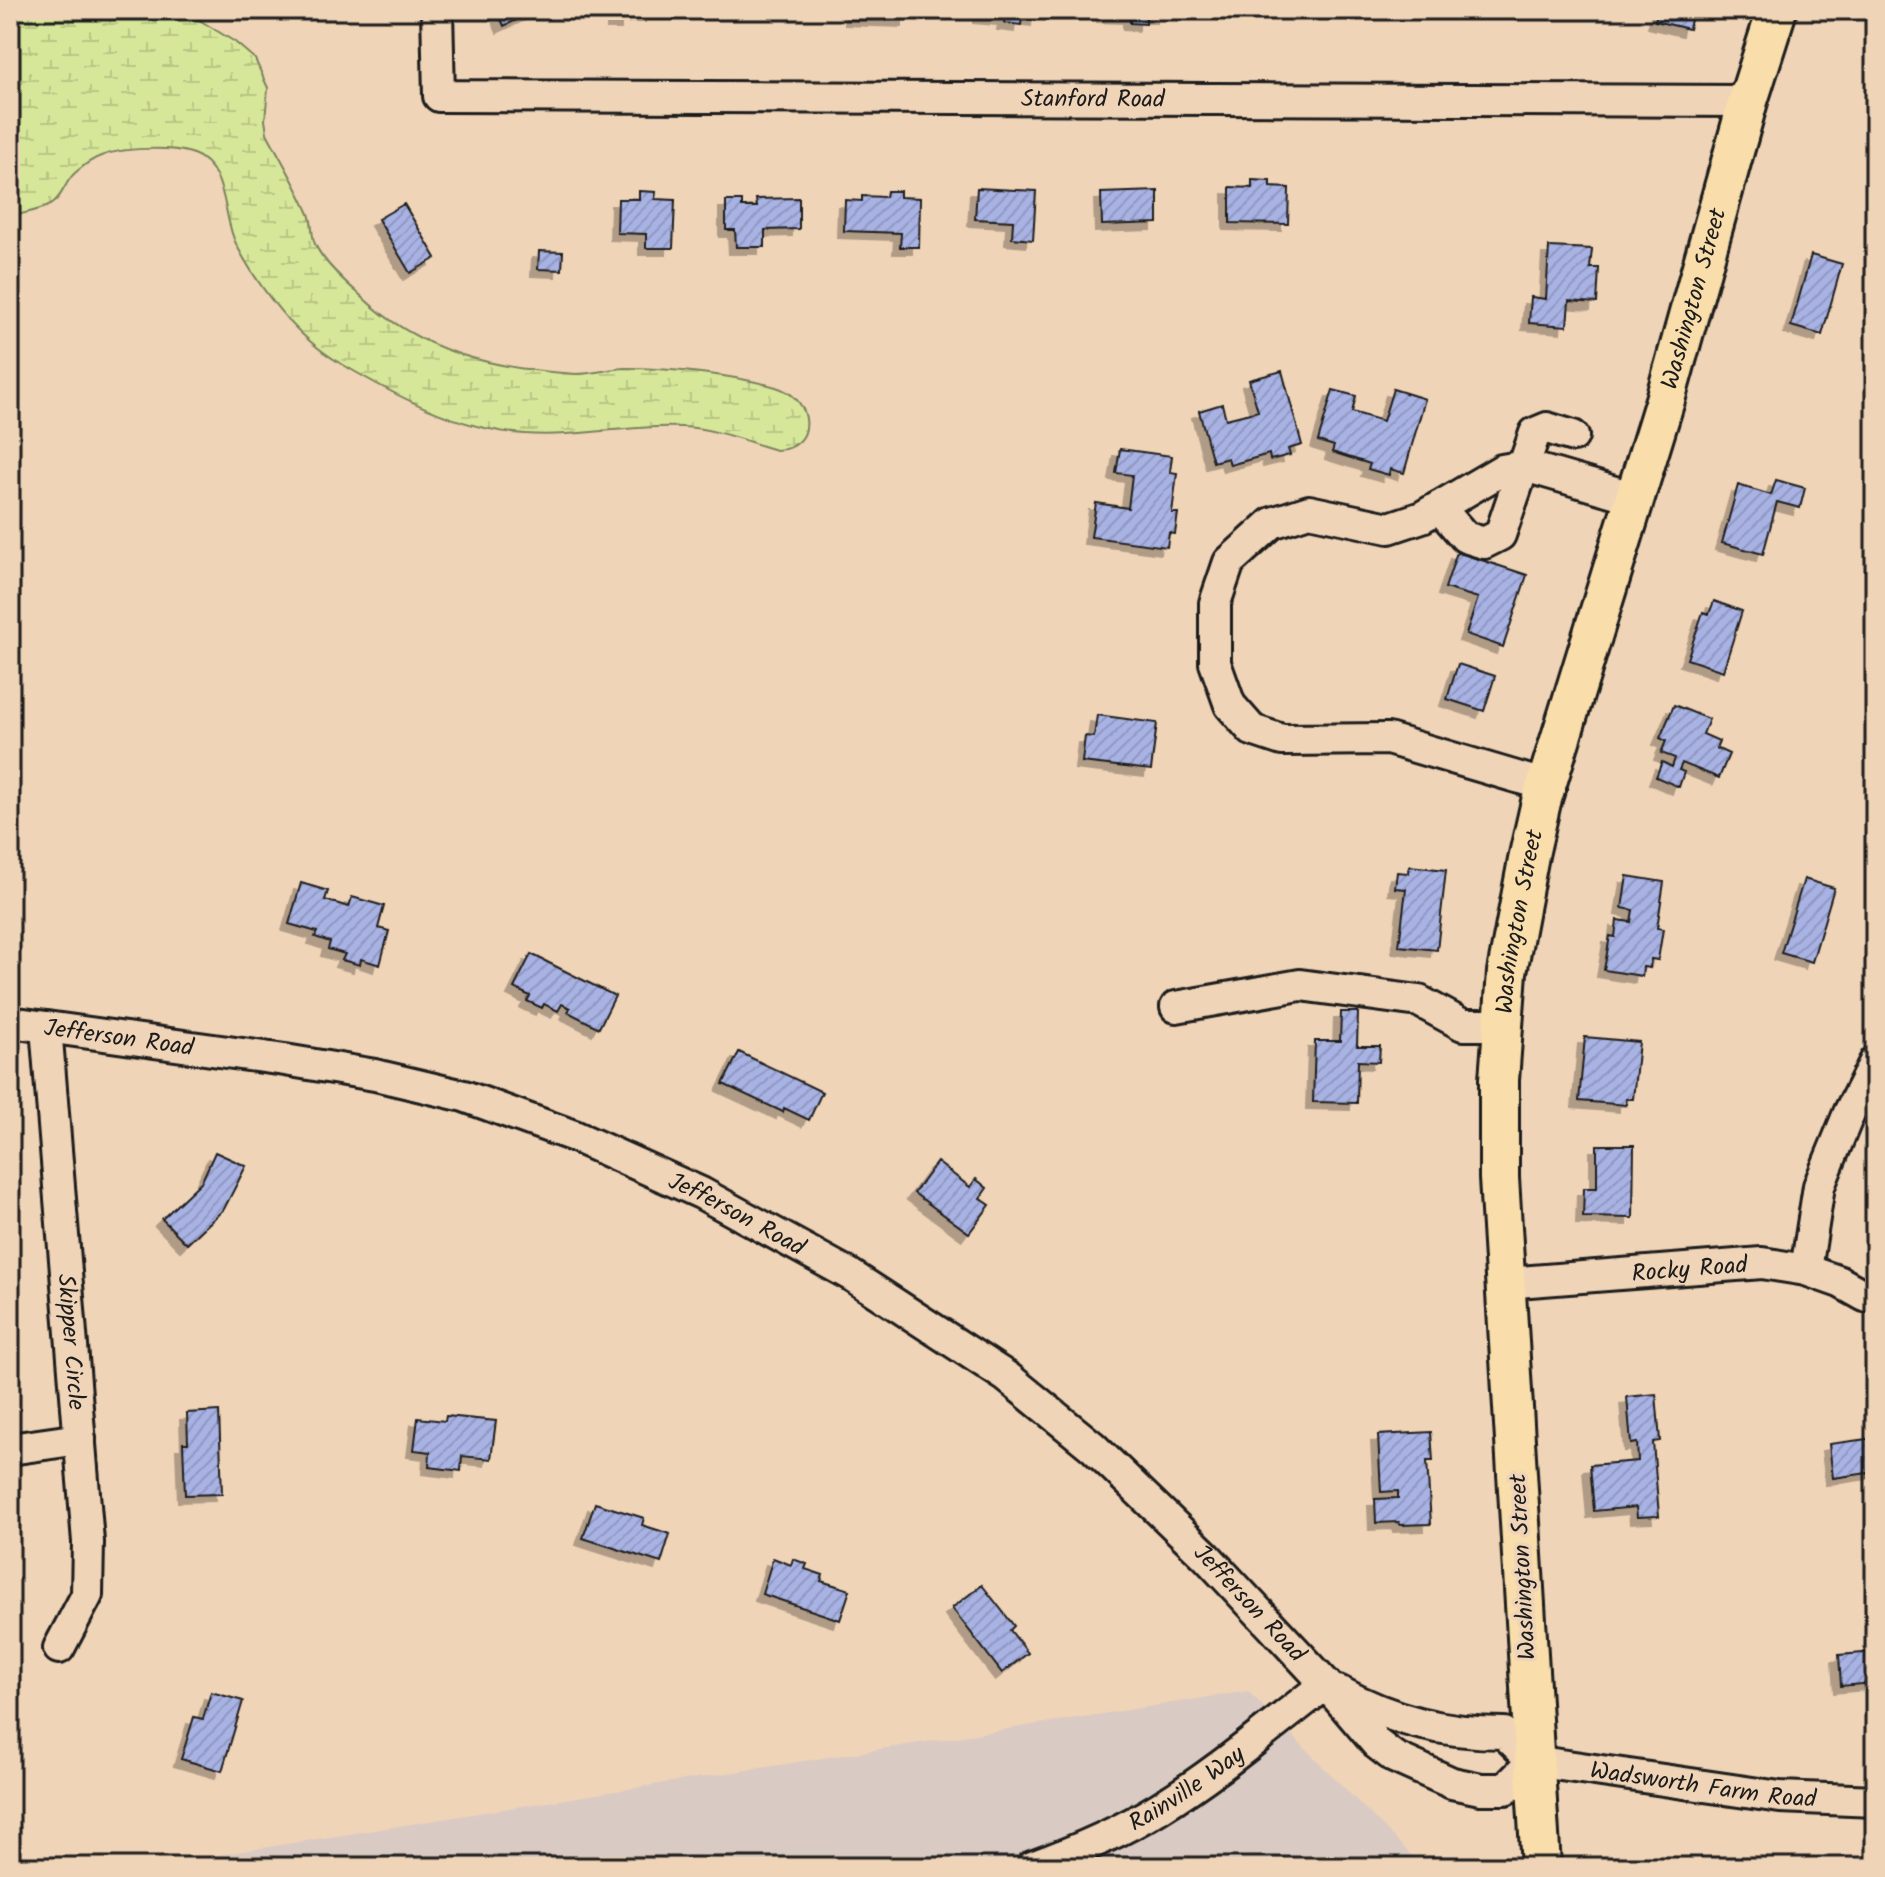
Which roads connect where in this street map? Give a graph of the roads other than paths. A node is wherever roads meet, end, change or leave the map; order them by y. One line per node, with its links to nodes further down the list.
1 (437, 10): 3 (street, Stanford Road)
2 (1777, 10): 3 (main road, Washington Street)
3 (1748, 101): 6 (main road, Washington Street)
4 (1573, 436): 5 (street)
5 (1525, 466): 6 (street); 7 (street); 7 (street)
6 (1635, 498): 8 (main road, Washington Street)
7 (1439, 507): 8 (street)
8 (1547, 786): 11 (main road, Washington Street)
9 (1176, 1007): 11 (street)
10 (10, 1022): 12 (street, Jefferson Road)
11 (1503, 1025): 15 (main road, Washington Street)
12 (46, 1027): 17 (street, Skipper Circle); 20 (street, Jefferson Road)
13 (1875, 1062): 14 (street)
14 (1806, 1270): 15 (street, Rocky Road); 16 (street, Rocky Road)
15 (1506, 1283): 21 (main road, Washington Street)
16 (1865, 1296)
17 (80, 1439): 18 (street); 19 (street, Skipper Circle)
18 (10, 1449)
19 (59, 1648)
20 (1326, 1684): 21 (street, Jefferson Road); 21 (street, Jefferson Road); 23 (street, Rainville Way)
21 (1533, 1761): 22 (street, Wadsworth Farm Road); 24 (main road, Washington Street)
22 (1875, 1801)
23 (1032, 1867)
24 (1541, 1867)

